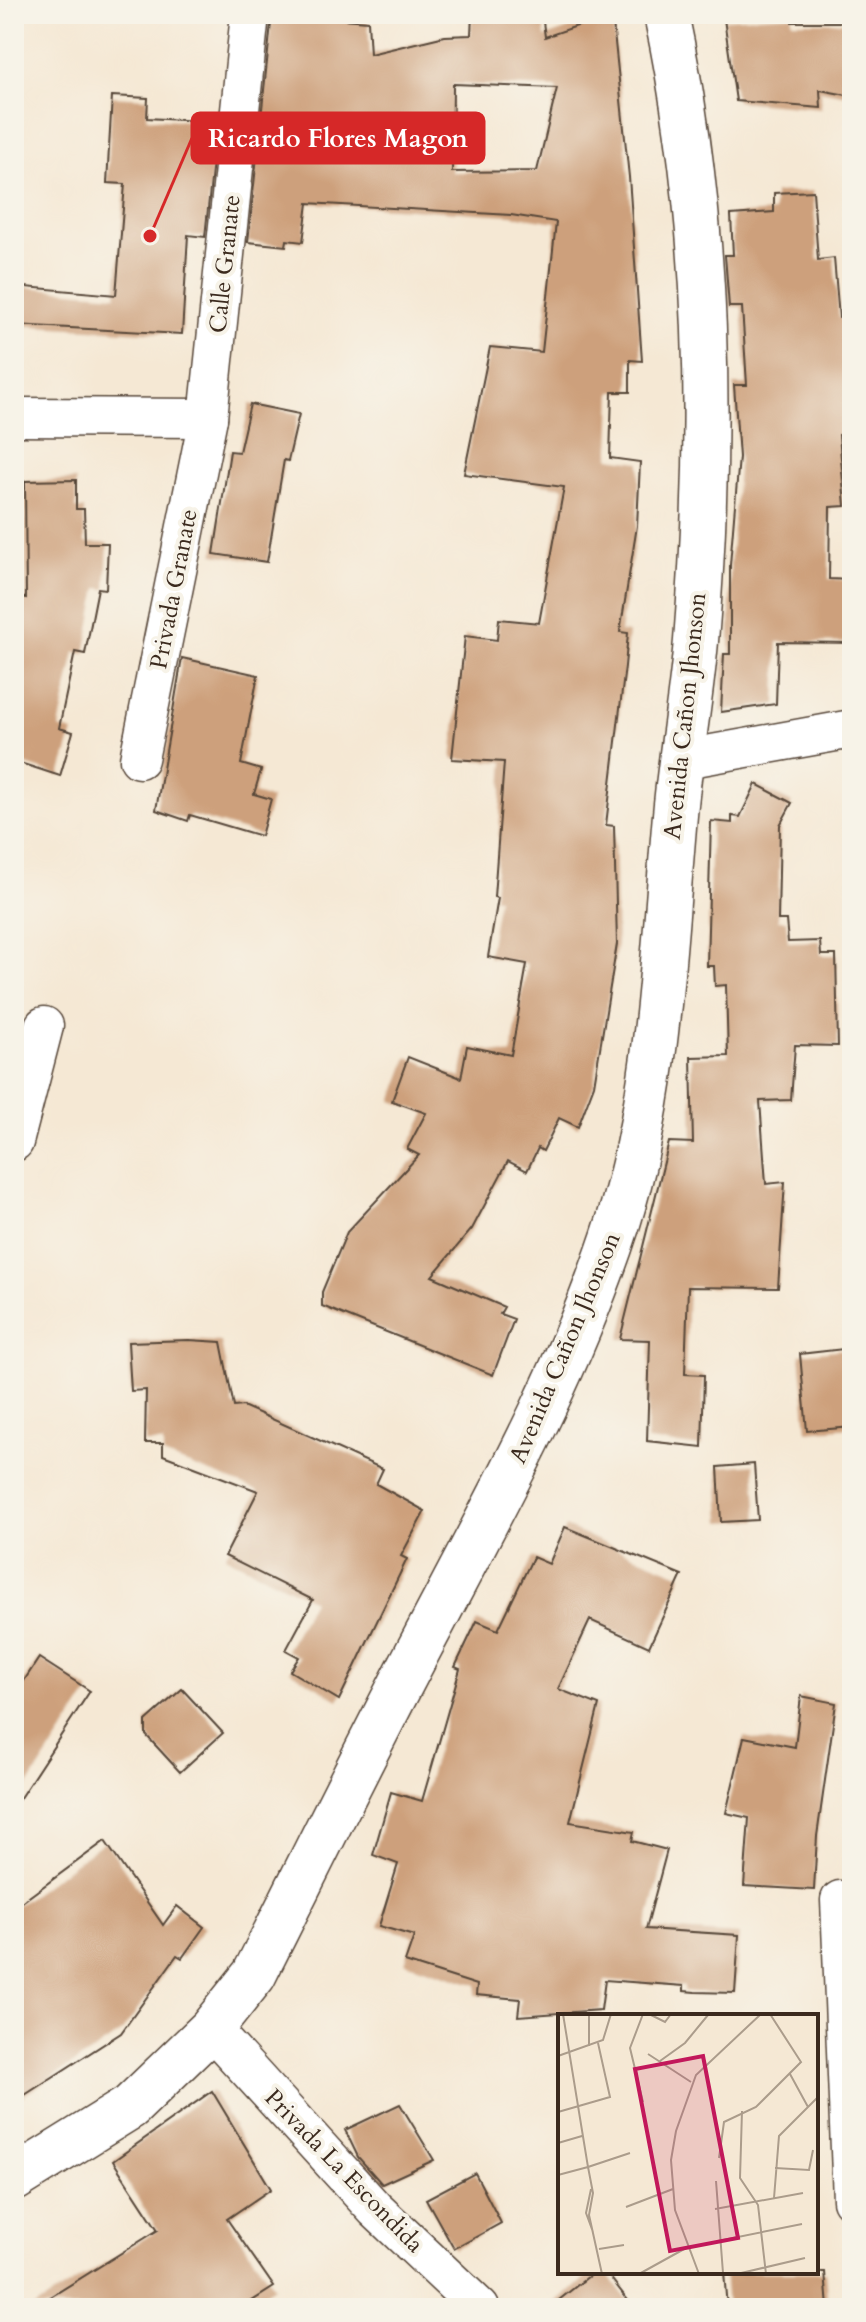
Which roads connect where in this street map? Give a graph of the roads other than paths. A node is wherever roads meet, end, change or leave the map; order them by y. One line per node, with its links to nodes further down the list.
1 (250, 14): 4 (street, Calle Granate)
2 (666, 14): 7 (main road, Avenida Cañon Jhonson)
3 (14, 417): 4 (street)
4 (208, 418): 6 (street, Privada Granate)
5 (852, 729): 7 (street)
6 (139, 759)
7 (679, 760): 11 (main road, Avenida Cañon Jhonson)
8 (44, 1026): 9 (street)
9 (14, 1142)
10 (840, 1900): 13 (street)
11 (211, 2029): 12 (main road, Avenida Cañon Jhonson); 14 (street, Privada La Escondida)
12 (14, 2179)
13 (852, 2200)
14 (480, 2308)

